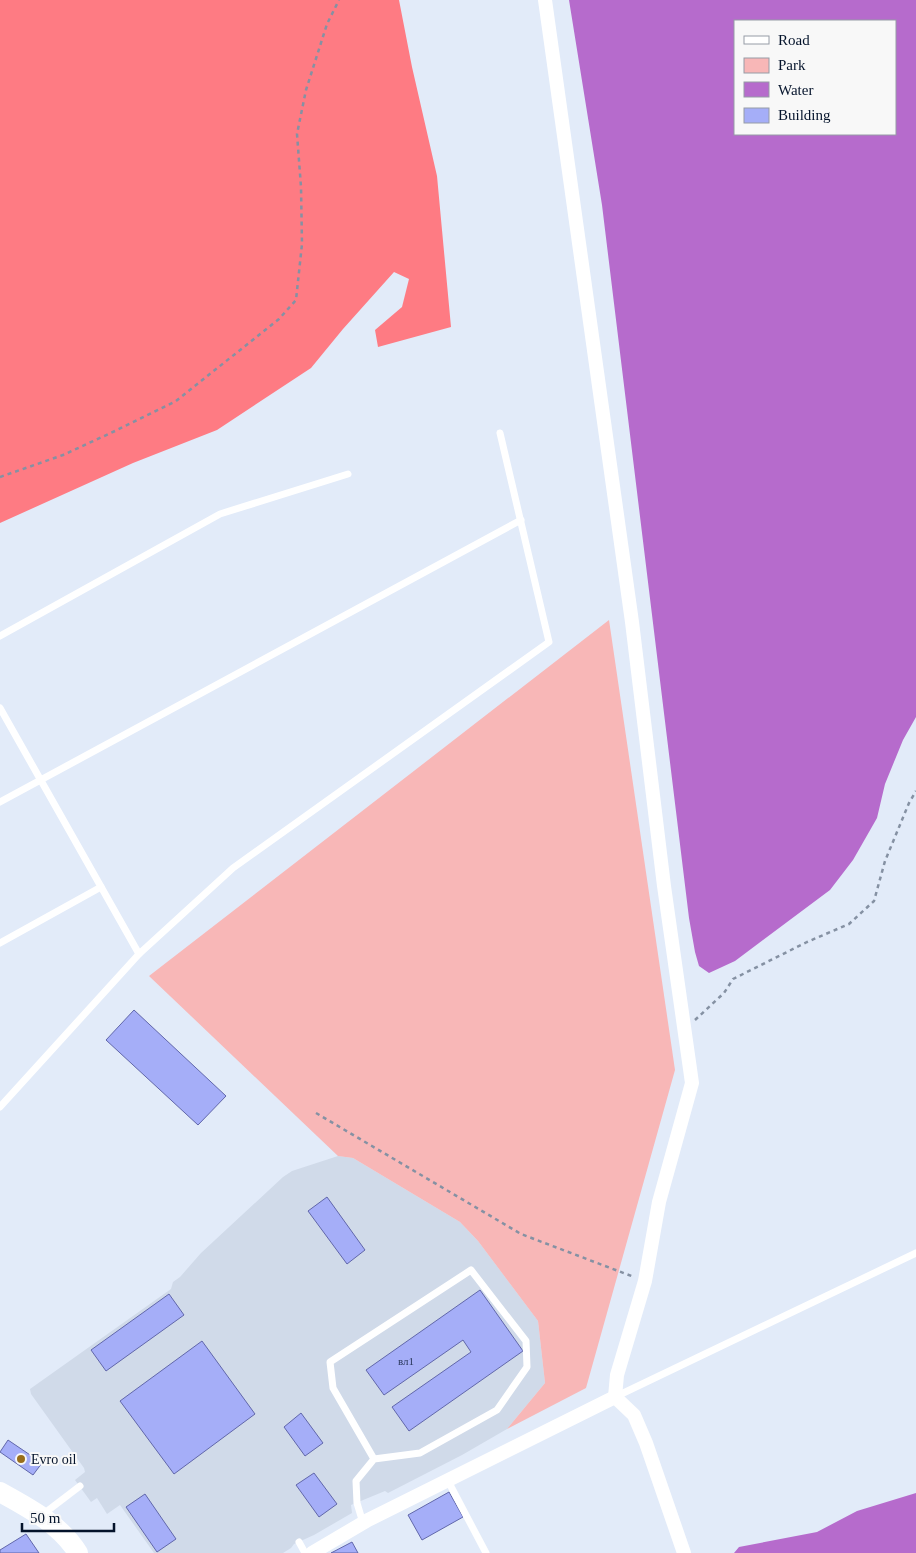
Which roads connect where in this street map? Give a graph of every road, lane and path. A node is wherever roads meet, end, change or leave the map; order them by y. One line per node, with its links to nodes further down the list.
1 (339, 0): 5 (path)
2 (545, 0): 15 (street)
3 (500, 433): 6 (lane)
4 (348, 474): 7 (lane)
5 (0, 478)
6 (520, 520): 9 (lane); 14 (lane)
7 (0, 636)
8 (0, 708): 9 (lane)
9 (41, 780): 11 (lane); 12 (lane)
10 (916, 790): 15 (path)
11 (0, 802)
12 (102, 887): 13 (lane); 14 (lane)
13 (0, 943)
14 (139, 954): 16 (lane)
15 (685, 1030): 19 (street)
16 (0, 1107)
17 (316, 1113): 19 (path)
18 (916, 1253): 20 (lane)
19 (645, 1281): 20 (street)
20 (615, 1397): 22 (street); 32 (street)
21 (374, 1458): 21 (lane); 26 (lane)
22 (447, 1479): 26 (street); 31 (lane)
23 (80, 1486): 25 (lane)
24 (0, 1492): 25 (main road)
25 (40, 1516): 28 (main road)
26 (363, 1523): 30 (street)
27 (299, 1542): 29 (lane)
28 (78, 1553)
29 (305, 1553)
30 (312, 1553)
31 (486, 1553)
32 (684, 1553)

